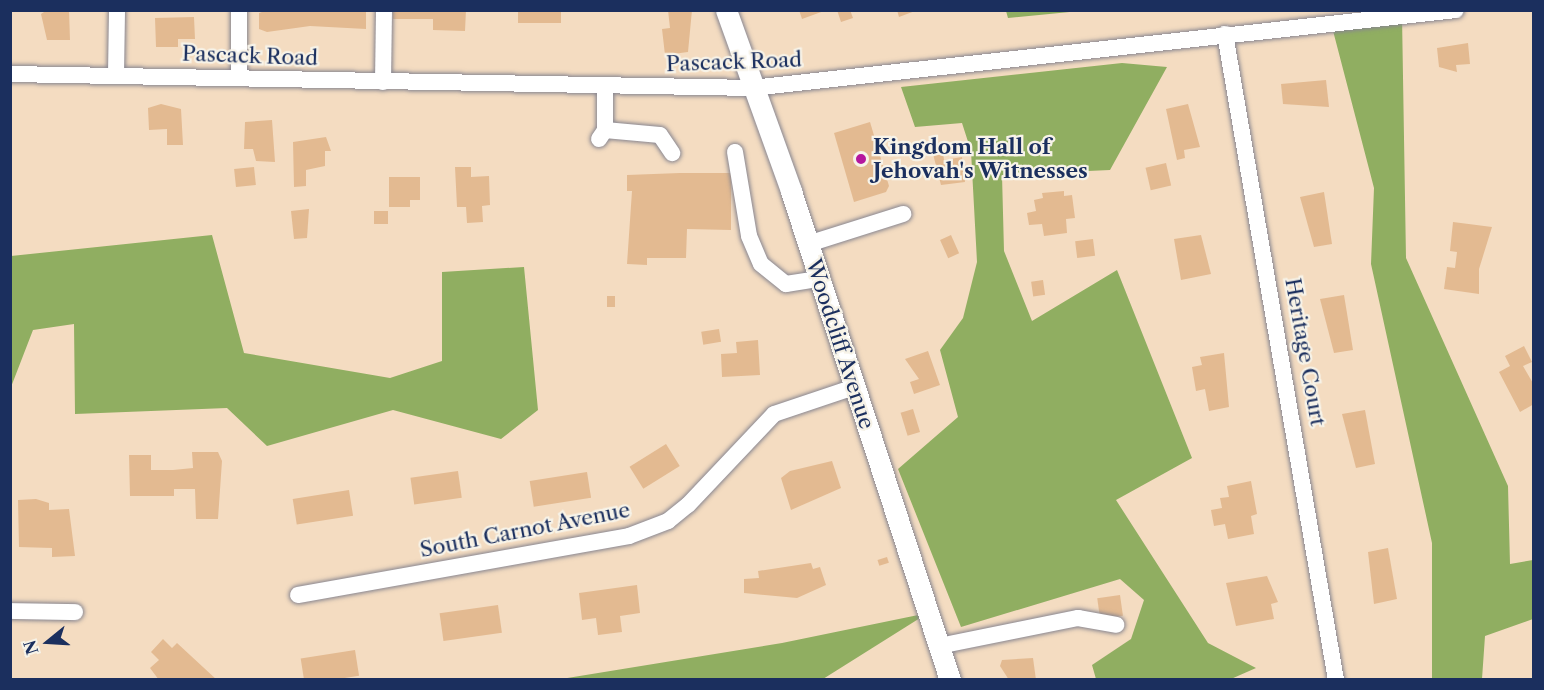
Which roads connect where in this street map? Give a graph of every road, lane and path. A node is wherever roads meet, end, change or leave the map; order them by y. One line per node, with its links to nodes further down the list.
1 (117, 10): 8 (street)
2 (239, 10): 9 (street)
3 (384, 10): 10 (street)
4 (726, 10): 12 (main road, Woodcliff Avenue)
5 (1456, 10): 6 (street, Pascack Road)
6 (1226, 34): 12 (street, Pascack Road); 25 (street, Heritage Court)
7 (10, 74): 8 (street, Pascack Road)
8 (116, 75): 9 (street, Pascack Road)
9 (239, 78): 10 (street, Pascack Road)
10 (383, 82): 11 (street, Pascack Road)
11 (605, 88): 12 (street, Pascack Road); 14 (street)
12 (752, 88): 16 (main road, Woodcliff Avenue)
13 (735, 152): 17 (street)
14 (672, 153)
15 (903, 214): 16 (street)
16 (808, 244): 17 (main road, Woodcliff Avenue)
17 (819, 279): 18 (main road, Woodcliff Avenue)
18 (854, 387): 19 (street, South Carnot Avenue); 23 (main road, Woodcliff Avenue)
19 (298, 595)
20 (10, 611): 21 (street)
21 (75, 612)
22 (1116, 625): 23 (street)
23 (939, 646): 24 (main road, Woodcliff Avenue)
24 (950, 680)
25 (1336, 680)

